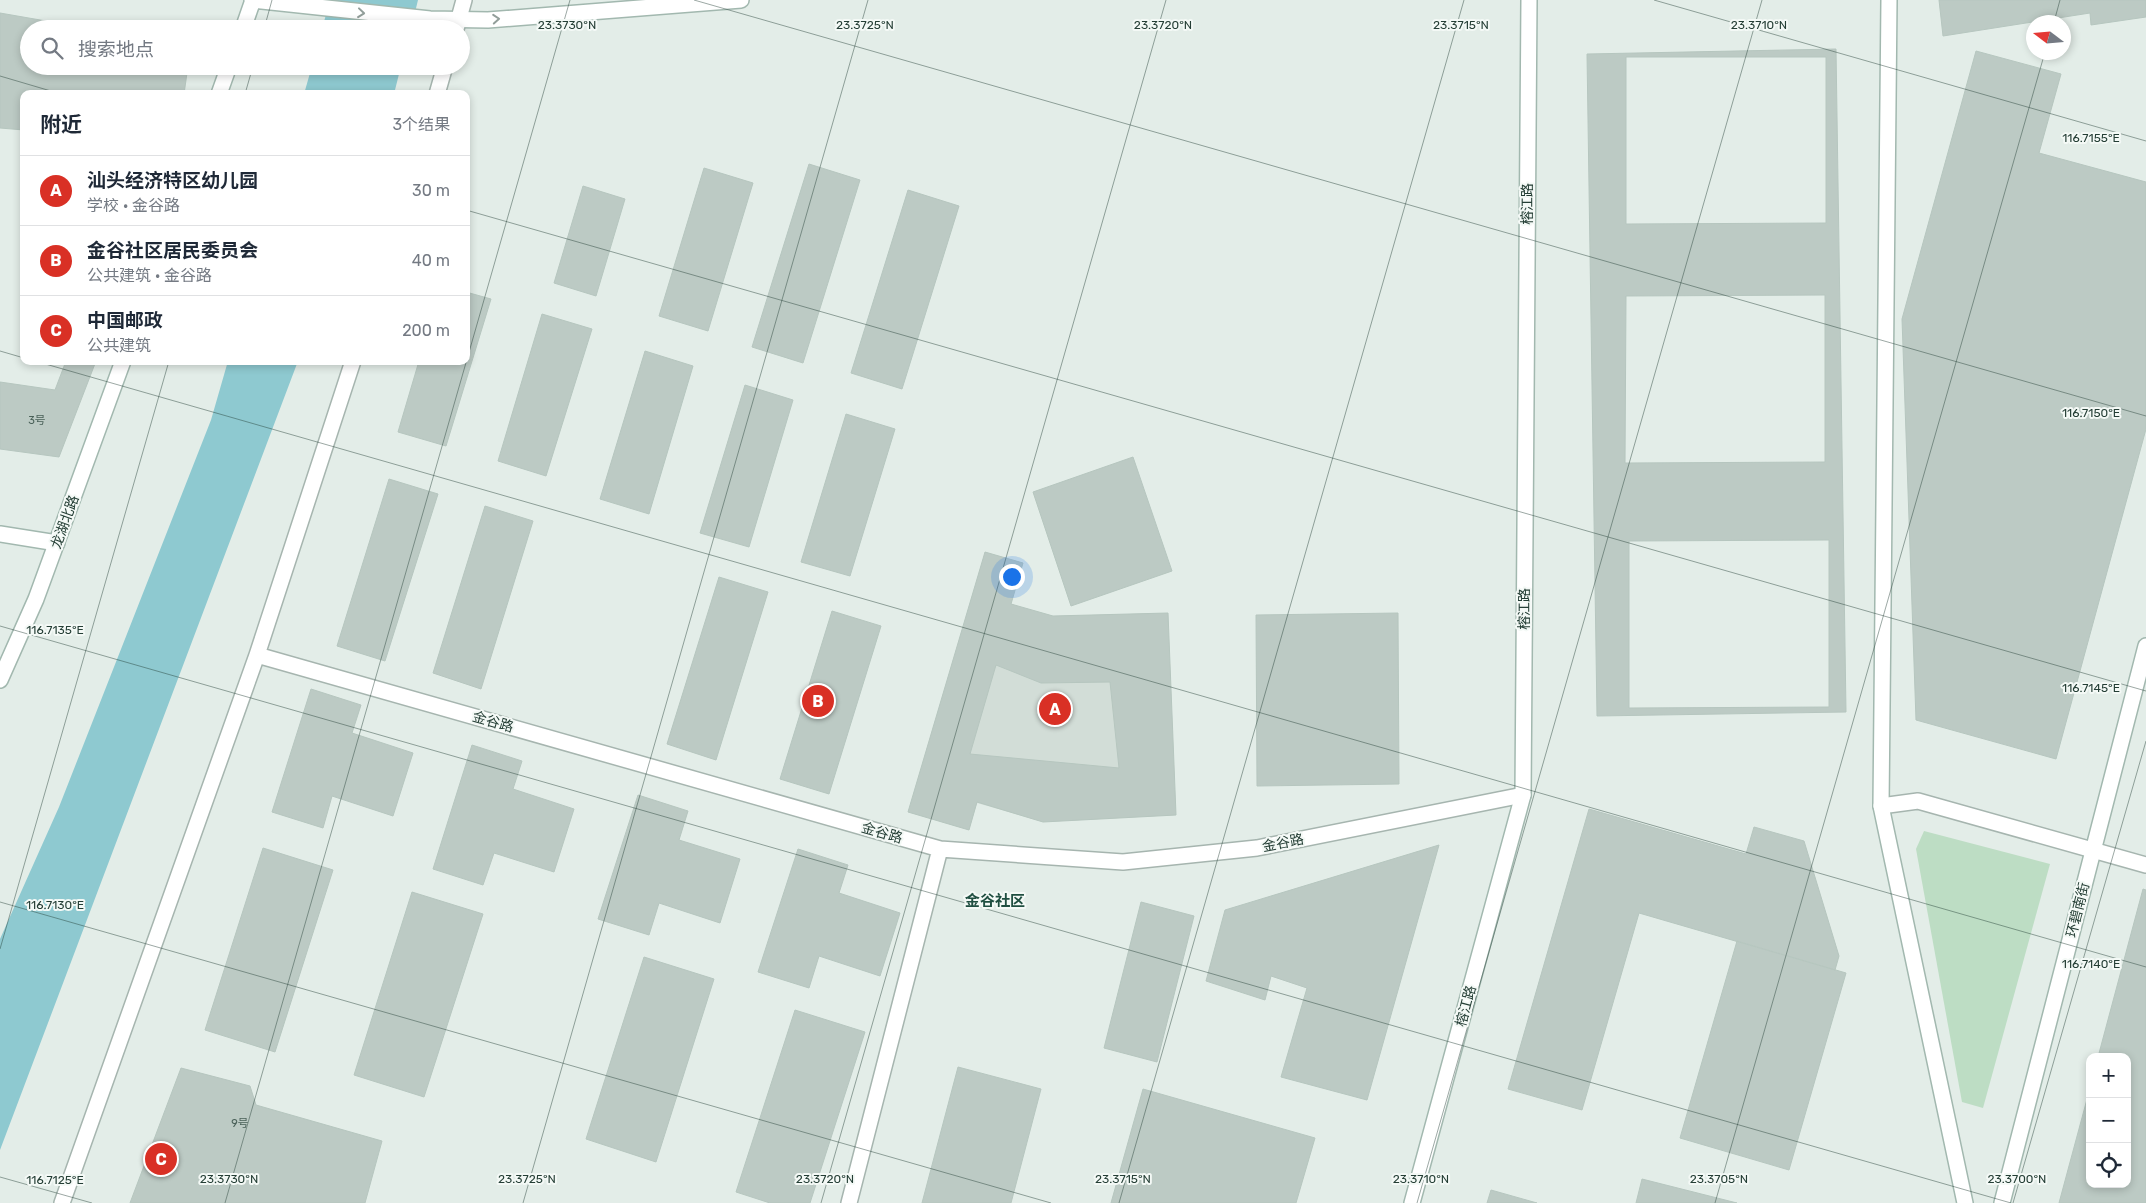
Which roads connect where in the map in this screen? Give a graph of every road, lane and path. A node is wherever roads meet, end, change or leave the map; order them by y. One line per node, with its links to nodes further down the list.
1 (253, 0): 6 (street); 7 (street, one-way to 7)
2 (464, 0): 8 (street)
3 (741, 0): 9 (street, one-way to 3)
4 (1529, 0): 21 (street, 榕江路)
5 (1889, 0): 22 (street)
6 (246, 20)
7 (430, 20)
8 (459, 20)
9 (470, 22)
10 (226, 75): 12 (street)
11 (442, 75): 13 (street)
12 (220, 90)
13 (438, 90)
14 (122, 365): 17 (street, 龙湖北路)
15 (352, 365): 19 (street)
16 (0, 534): 17 (street)
17 (57, 543): 20 (street, 龙湖北路)
18 (2146, 646): 24 (street, 环碧南街)
19 (257, 654): 23 (street, 金谷路); 26 (street)
20 (0, 680)
21 (1523, 795): 23 (street, 金谷路); 28 (street, 榕江路)
22 (1880, 806): 24 (street); 29 (street)
23 (940, 849): 27 (street)
24 (2093, 850): 25 (street); 30 (street, 环碧南街)
25 (2146, 865)
26 (62, 1203)
27 (849, 1203)
28 (1412, 1203)
29 (1965, 1203)
30 (2002, 1203)

